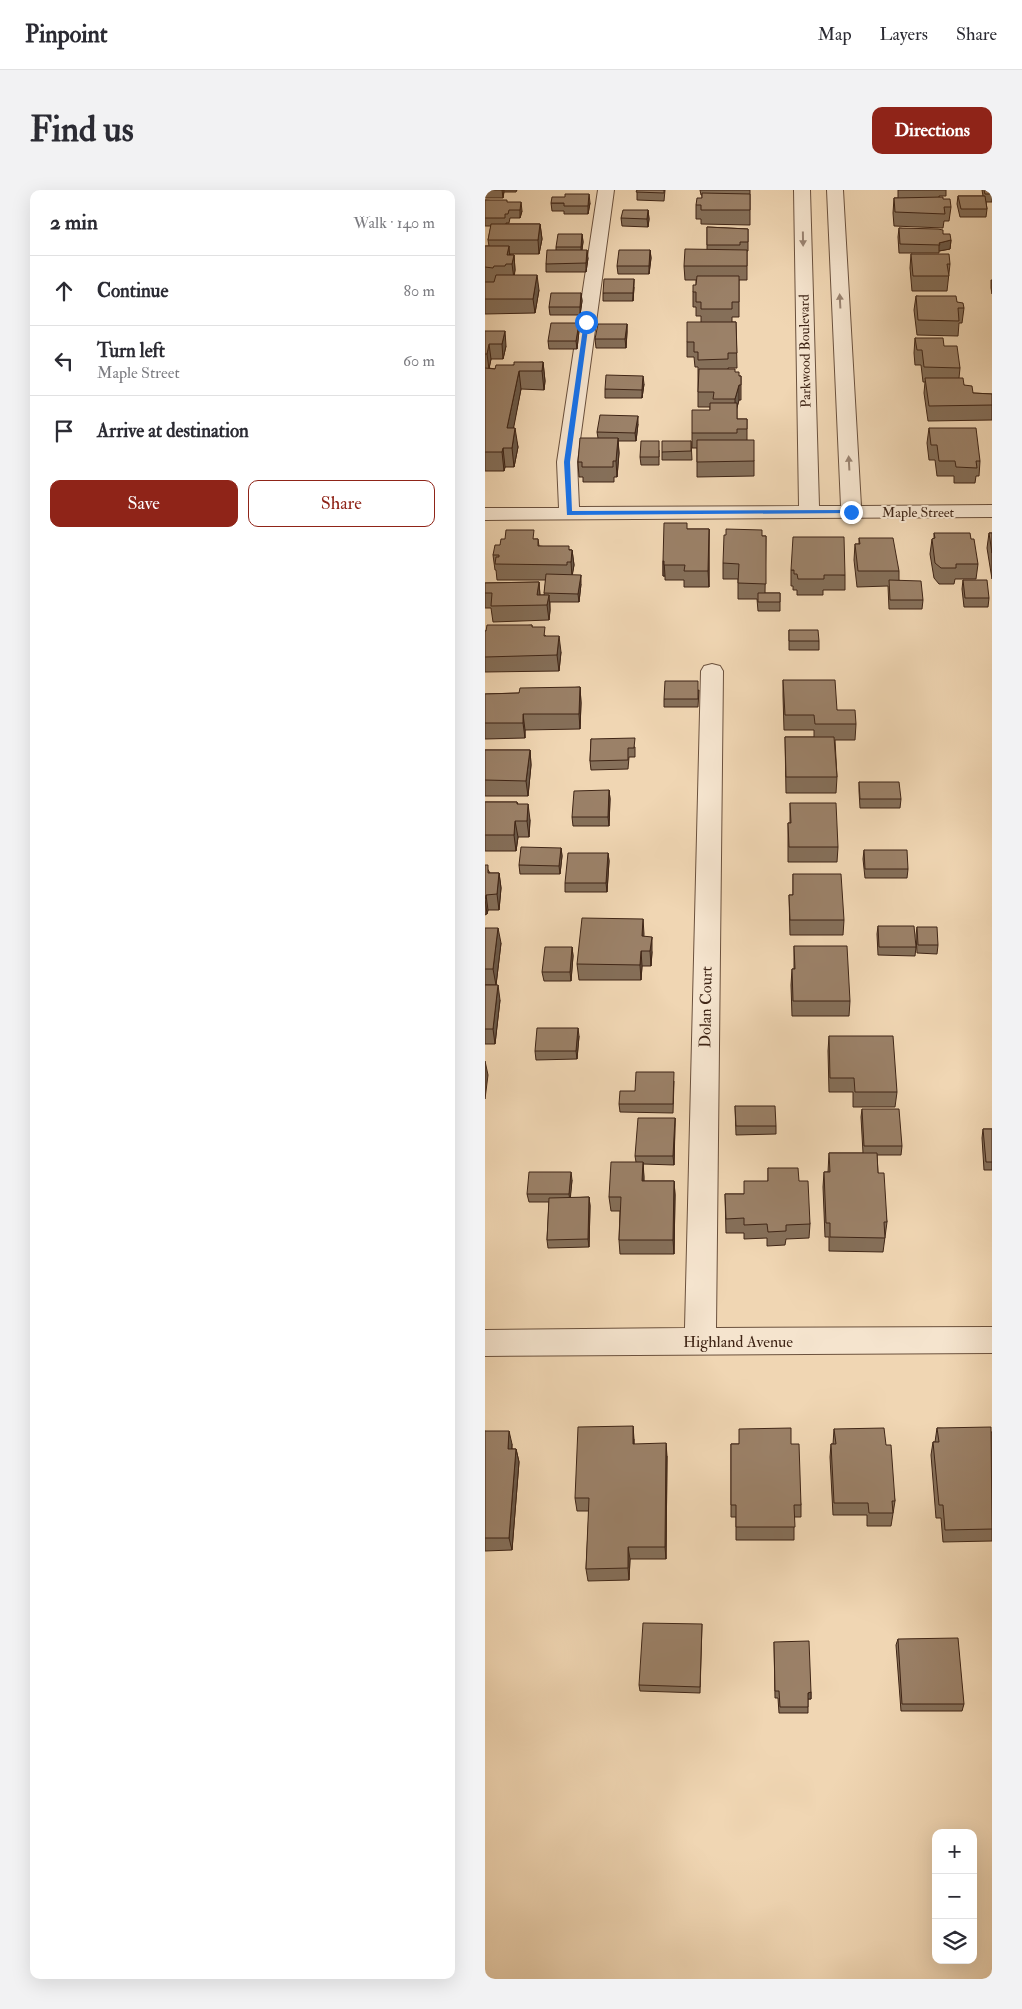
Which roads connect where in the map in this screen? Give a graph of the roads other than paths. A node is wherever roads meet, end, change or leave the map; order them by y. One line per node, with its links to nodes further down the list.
1 (606, 190): 7 (street)
2 (802, 190): 5 (street, Parkwood Boulevard, one-way to 5)
3 (835, 190): 6 (street, one-way to 3)
4 (992, 511): 6 (street, Maple Street)
5 (809, 512): 6 (street, Maple Street); 7 (street, Maple Street)
6 (851, 512)
7 (569, 513): 8 (street, Maple Street)
8 (485, 514)
9 (712, 671): 11 (street, Dolan Court)
10 (992, 1340): 11 (street, Highland Avenue)
11 (700, 1342): 12 (street, Highland Avenue)
12 (485, 1343)

